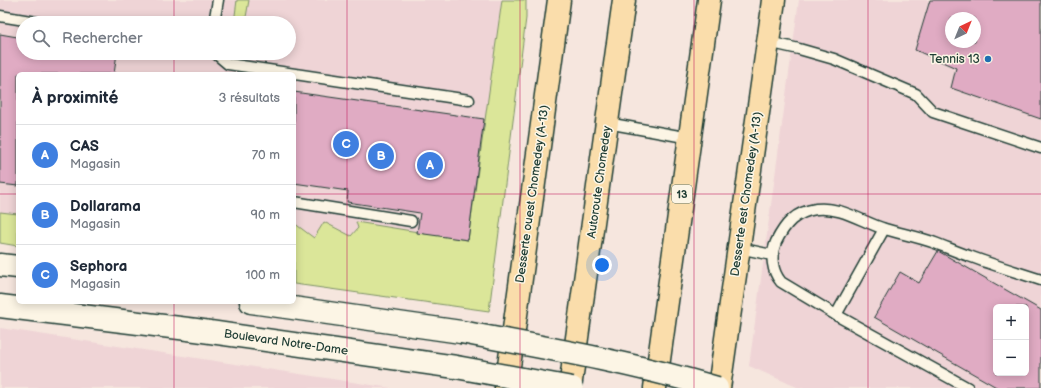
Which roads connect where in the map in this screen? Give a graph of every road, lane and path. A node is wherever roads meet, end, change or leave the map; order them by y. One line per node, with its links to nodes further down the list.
1 (218, 0): 7 (lane)
2 (624, 0): 14 (main road, Autoroute Chomedey)
3 (709, 0): 15 (main road, 13)
4 (557, 3): 28 (main road, Desserte ouest Chomedey (A-13))
5 (773, 3): 9 (main road, Desserte est Chomedey (A-13))
6 (0, 16): 8 (lane)
7 (215, 16)
8 (16, 19)
9 (768, 42): 16 (lane); 20 (main road, Desserte est Chomedey (A-13))
10 (223, 60): 11 (lane)
11 (282, 72)
12 (296, 74): 13 (lane)
13 (469, 100)
14 (607, 123): 15 (lane); 29 (main road, Autoroute Chomedey)
15 (690, 138): 30 (main road, 13)
16 (1041, 148)
17 (296, 202): 18 (lane)
18 (411, 221)
19 (884, 229): 21 (lane); 24 (lane); 27 (lane)
20 (739, 248): 21 (lane); 31 (main road, Desserte est Chomedey (A-13))
21 (772, 255): 27 (lane)
22 (0, 265): 23 (street)
23 (16, 267)
24 (1041, 280)
25 (265, 304): 31 (street, bridge)
26 (0, 306): 29 (street, Boulevard Notre-Dame, bridge)
27 (836, 315): 32 (lane)
28 (506, 388)
29 (571, 388)
30 (655, 388)
31 (718, 388)
32 (968, 388)

